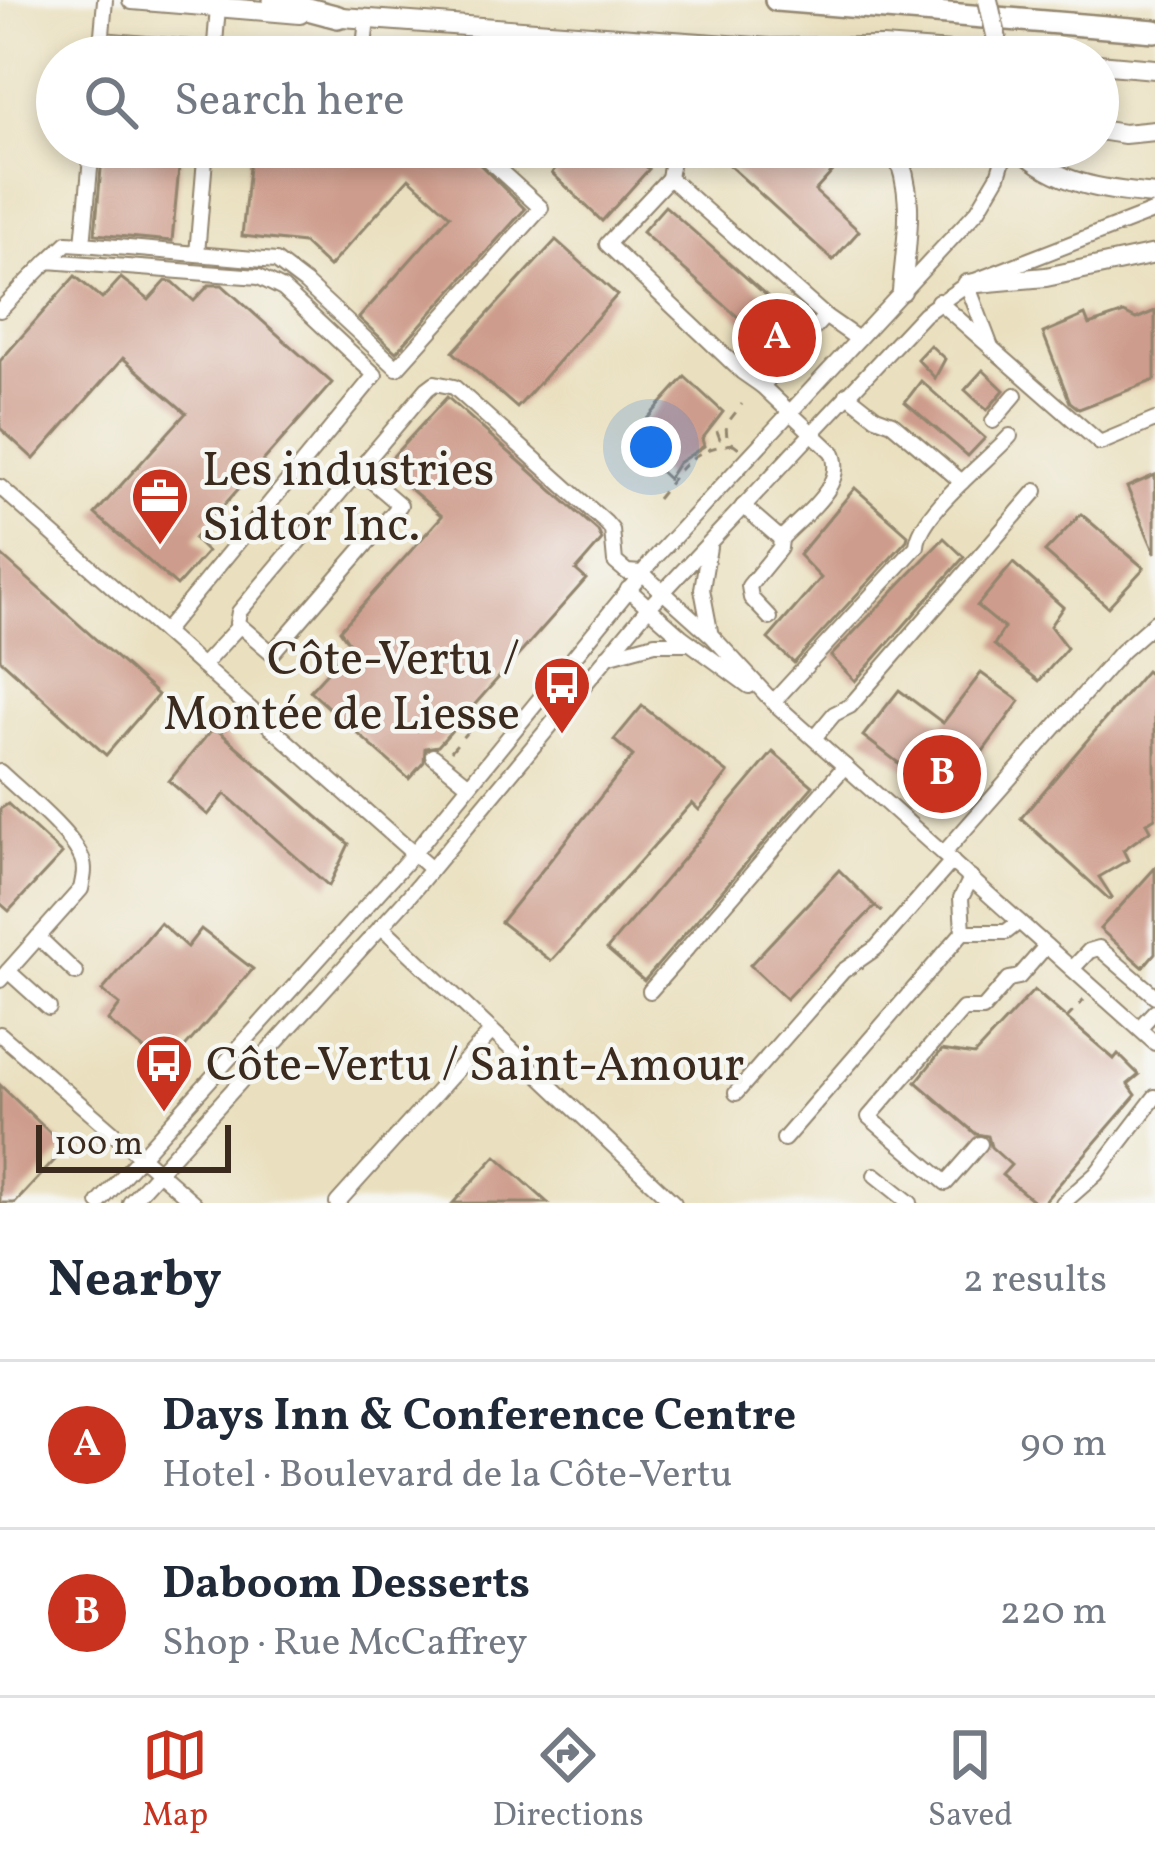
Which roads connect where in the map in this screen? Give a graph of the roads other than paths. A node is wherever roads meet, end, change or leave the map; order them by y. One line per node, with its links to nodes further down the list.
1 (105, 0): 11 (street)
2 (132, 0): 6 (main road)
3 (274, 0): 7 (highway)
4 (776, 0): 9 (highway)
5 (988, 0): 16 (main road, bridge)
6 (218, 7): 7 (main road); 12 (street)
7 (338, 17): 8 (main road)
8 (367, 19): 10 (main road); 13 (street)
9 (1155, 31)
10 (539, 32): 14 (street); 15 (main road)
11 (102, 36)
12 (216, 36)
13 (365, 36)
14 (539, 36)
15 (597, 36)
16 (996, 36)
17 (1119, 66): 18 (main road)
18 (1155, 69)
19 (1155, 131): 20 (main road)
20 (1119, 132)
21 (90, 168): 31 (street)
22 (204, 168): 32 (street)
23 (497, 168): 32 (street)
24 (671, 168): 28 (street)
25 (902, 168): 36 (main road)
26 (1000, 168): 36 (street)
27 (1045, 168): 29 (main road)
28 (669, 178): 39 (street); 42 (street)
29 (1155, 195)
30 (1155, 211): 35 (street)
31 (83, 244): 32 (street); 34 (street)
32 (197, 254)
33 (1155, 254): 35 (main road)
34 (48, 261): 38 (street); 64 (street)
35 (967, 284): 37 (street); 41 (street)
36 (902, 291): 40 (street)
37 (938, 301): 41 (street); 43 (street)
38 (0, 310)
39 (825, 316): 40 (street); 42 (street)
40 (858, 339): 45 (street)
41 (992, 350): 47 (street)
42 (762, 386): 45 (street)
43 (848, 394): 48 (street); 51 (street)
44 (1015, 395): 46 (street)
45 (790, 413): 48 (street); 57 (street)
46 (993, 421)
47 (1155, 421)
48 (811, 433): 54 (street); 55 (street)
49 (1010, 436): 51 (street)
50 (359, 470): 57 (street); 63 (street); 63 (street)
51 (962, 482): 69 (street)
52 (0, 488): 64 (street)
53 (1036, 490): 70 (street)
54 (743, 506): 55 (street); 56 (street)
55 (782, 539): 61 (street)
56 (710, 542): 59 (street); 65 (street)
57 (635, 573): 58 (street); 59 (street)
58 (628, 589): 60 (street); 74 (street)
59 (664, 592): 60 (street); 65 (street)
60 (648, 608): 66 (street); 67 (street)
61 (770, 618)
62 (1155, 622): 76 (street)
63 (239, 626): 68 (street)
64 (164, 632): 68 (street)
65 (712, 636): 69 (street)
66 (690, 644): 67 (street); 69 (street)
67 (606, 656): 77 (street)
68 (202, 666): 75 (street)
69 (773, 702): 70 (street)
70 (814, 738): 72 (street)
71 (433, 756): 74 (street)
72 (845, 766): 76 (street); 87 (street)
73 (0, 772): 82 (street)
74 (470, 785): 75 (street)
75 (414, 853): 77 (street); 99 (street)
76 (947, 858): 78 (street); 95 (street)
77 (431, 869): 80 (street)
78 (971, 878): 79 (street); 81 (street)
79 (1019, 922): 81 (street); 83 (street)
80 (381, 926): 92 (street); 100 (street)
81 (963, 932): 97 (street)
82 (38, 937): 84 (street); 86 (street)
83 (1046, 946): 85 (street); 98 (street)
84 (5, 968): 89 (street)
85 (1072, 969): 88 (street); 91 (street)
86 (76, 973)
87 (650, 992)
88 (1154, 993)
89 (50, 1008)
90 (1155, 1011): 91 (street)
91 (1138, 1028): 94 (street)
92 (492, 1031): 105 (street); 106 (street)
93 (0, 1034): 99 (street)
94 (1155, 1043)
95 (736, 1093)
96 (1155, 1096): 108 (street)
97 (784, 1138)
98 (980, 1144)
99 (140, 1158): 100 (street); 102 (street)
100 (158, 1172): 103 (street); 104 (street)
101 (875, 1175): 107 (street)
102 (99, 1203)
103 (130, 1203)
104 (194, 1203)
105 (337, 1203)
106 (674, 1203)
107 (910, 1203)
108 (1063, 1203)

